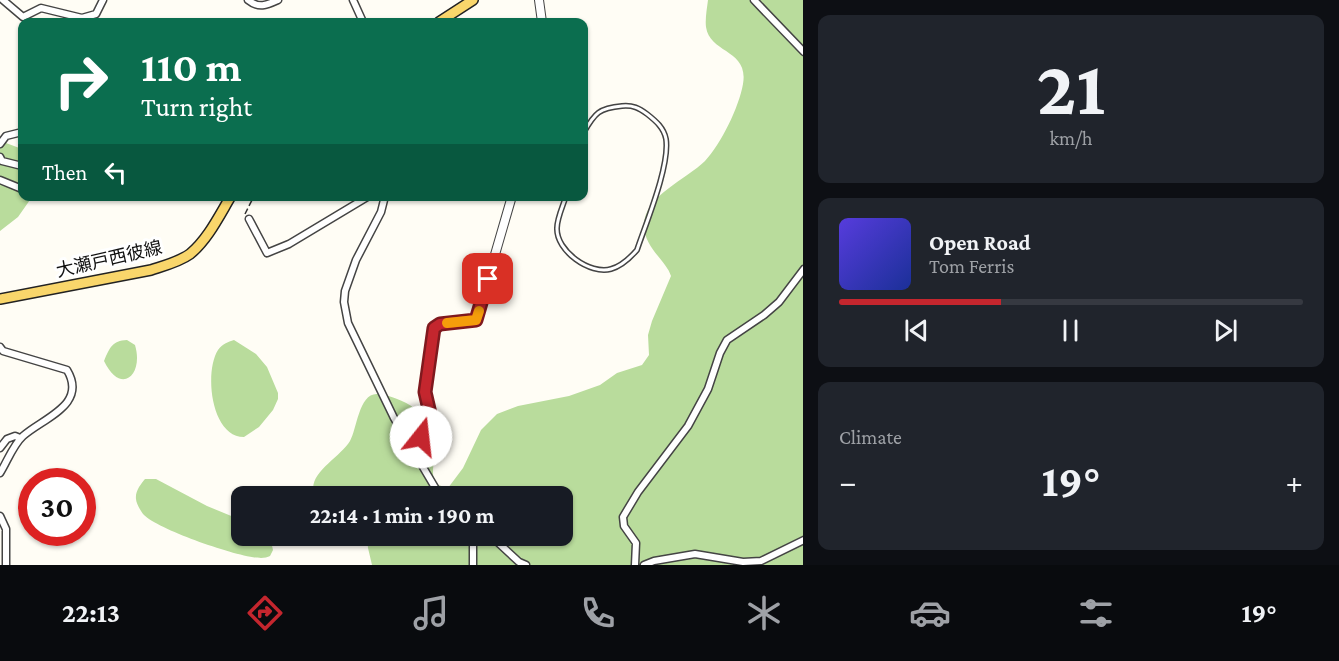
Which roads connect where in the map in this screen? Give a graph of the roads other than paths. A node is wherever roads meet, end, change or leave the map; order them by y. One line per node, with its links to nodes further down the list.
1 (3, 0): 2 (street)
2 (103, 0)
3 (248, 0): 4 (street)
4 (278, 0)
5 (353, 0): 9 (street)
6 (473, 0): 10 (main road)
7 (539, 0): 11 (street)
8 (754, 0): 12 (street)
9 (361, 18)
10 (444, 18)
11 (541, 18)
12 (803, 51)
13 (588, 125): 24 (lane)
14 (18, 133): 15 (street)
15 (0, 144)
16 (0, 158): 17 (street)
17 (18, 165)
18 (0, 180): 19 (street)
19 (18, 187)
20 (228, 201): 27 (main road, 大瀬戸西彼線)
21 (361, 201): 25 (street)
22 (384, 201): 31 (street)
23 (511, 201): 28 (street)
24 (565, 201)
25 (249, 219)
26 (803, 270): 43 (street)
27 (0, 299)
28 (476, 320): 31 (street)
29 (0, 347): 30 (street)
30 (20, 438): 32 (street); 33 (street)
31 (410, 445): 34 (street)
32 (0, 448)
33 (0, 473)
34 (434, 486)
35 (0, 516): 40 (street)
36 (803, 540): 39 (street)
37 (472, 546): 41 (street)
38 (502, 546): 42 (street)
39 (711, 556): 44 (street); 45 (street)
40 (6, 565)
41 (473, 565)
42 (526, 565)
43 (635, 565)
44 (644, 565)
45 (711, 565)

